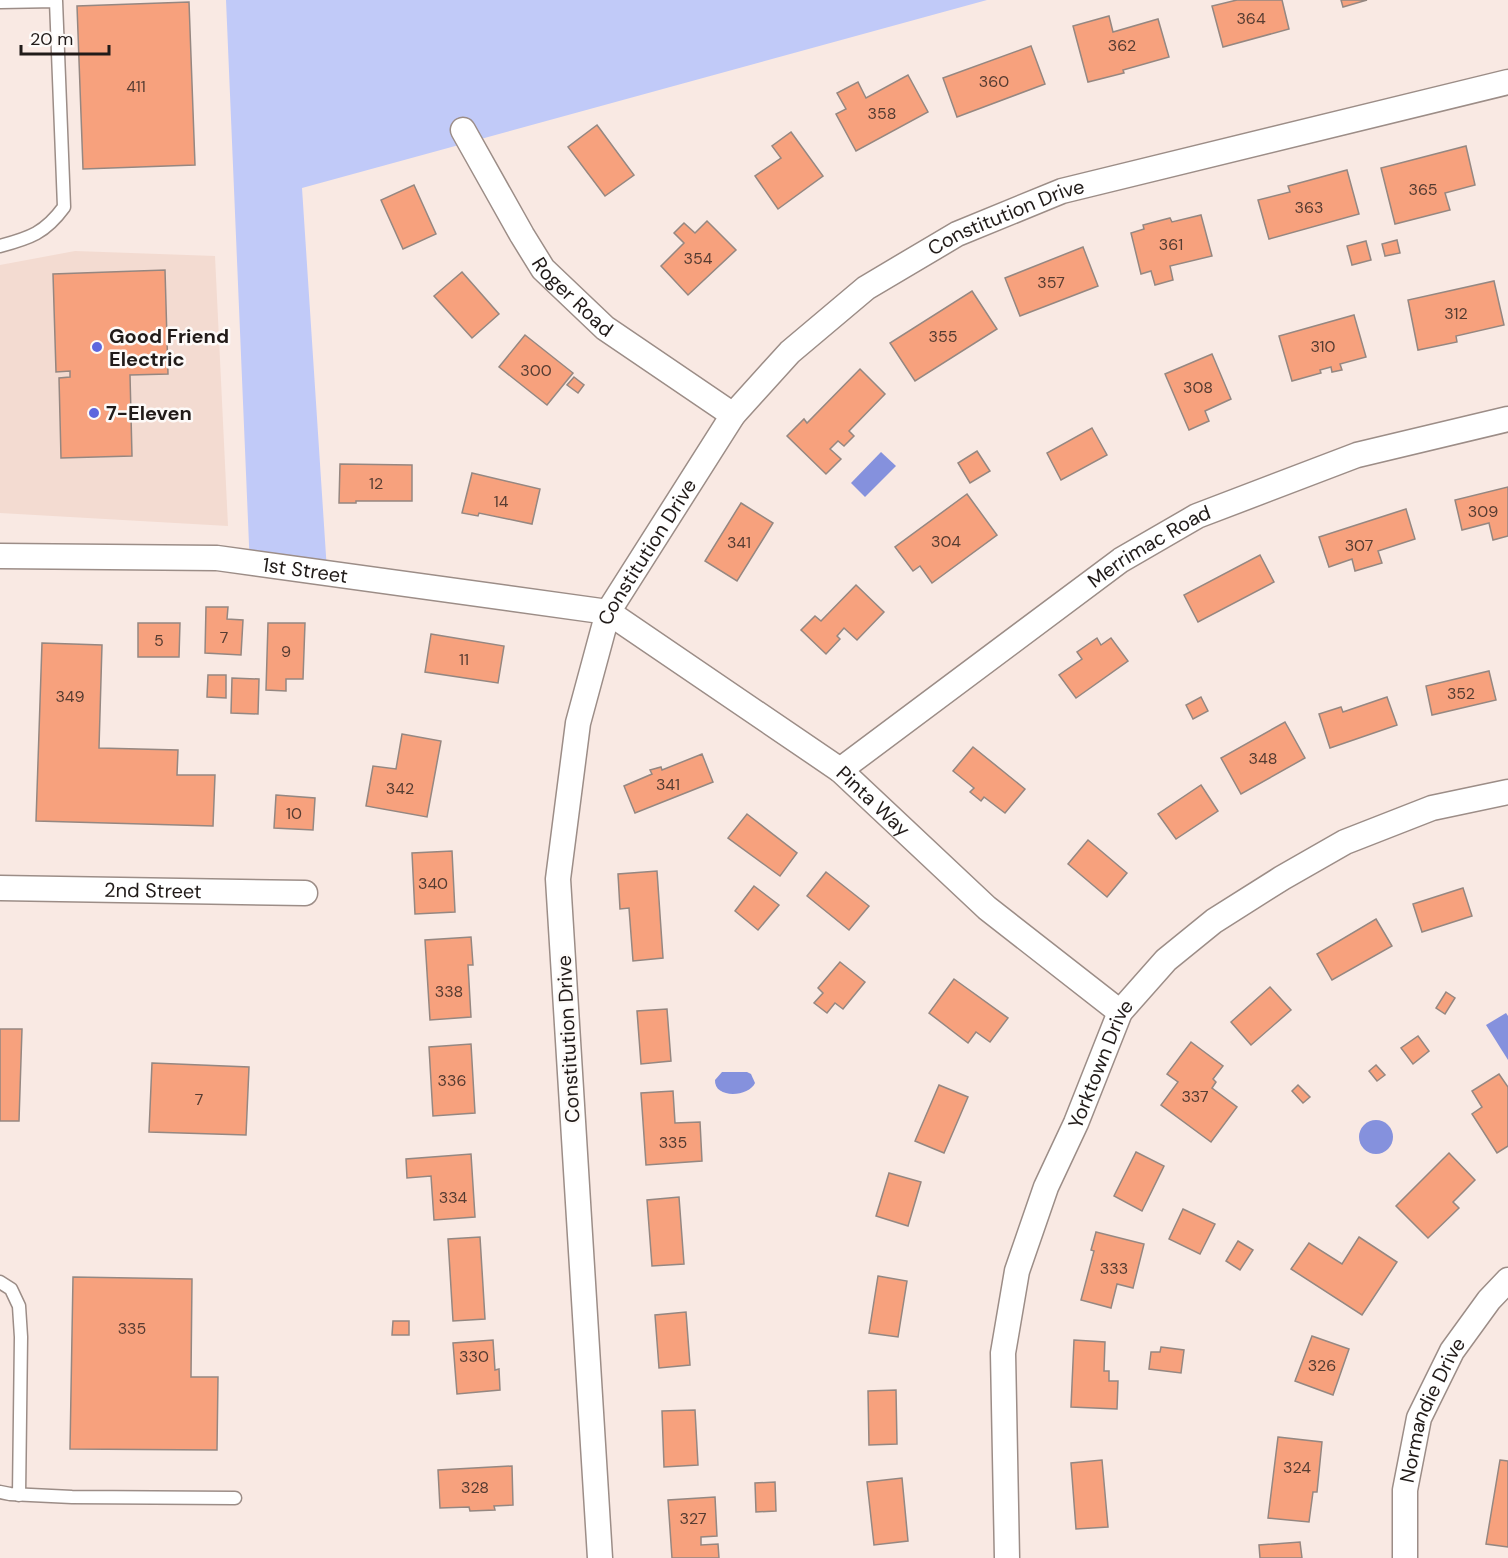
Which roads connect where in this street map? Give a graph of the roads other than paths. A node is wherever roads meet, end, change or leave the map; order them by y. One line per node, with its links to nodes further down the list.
1 (0, 2): 4 (lane)
2 (1508, 82): 5 (street, Constitution Drive)
3 (463, 130): 5 (street, Roger Road)
4 (0, 246)
5 (733, 415): 8 (street, Constitution Drive)
6 (1508, 419): 9 (street, Merrimac Road)
7 (0, 556): 8 (street, 1st Street)
8 (608, 612): 9 (street, Pinta Way); 19 (street, Constitution Drive)
9 (840, 770): 13 (street, Pinta Way)
10 (1508, 792): 13 (street, Yorktown Drive)
11 (0, 888): 12 (street, 2nd Street)
12 (305, 893)
13 (1120, 1012): 20 (street, Yorktown Drive)
14 (1508, 1280): 21 (street, Normandie Drive)
15 (0, 1282): 17 (lane)
16 (0, 1492): 17 (lane)
17 (19, 1495): 18 (lane)
18 (235, 1497)
19 (600, 1558)
20 (1006, 1558)
21 (1405, 1558)

